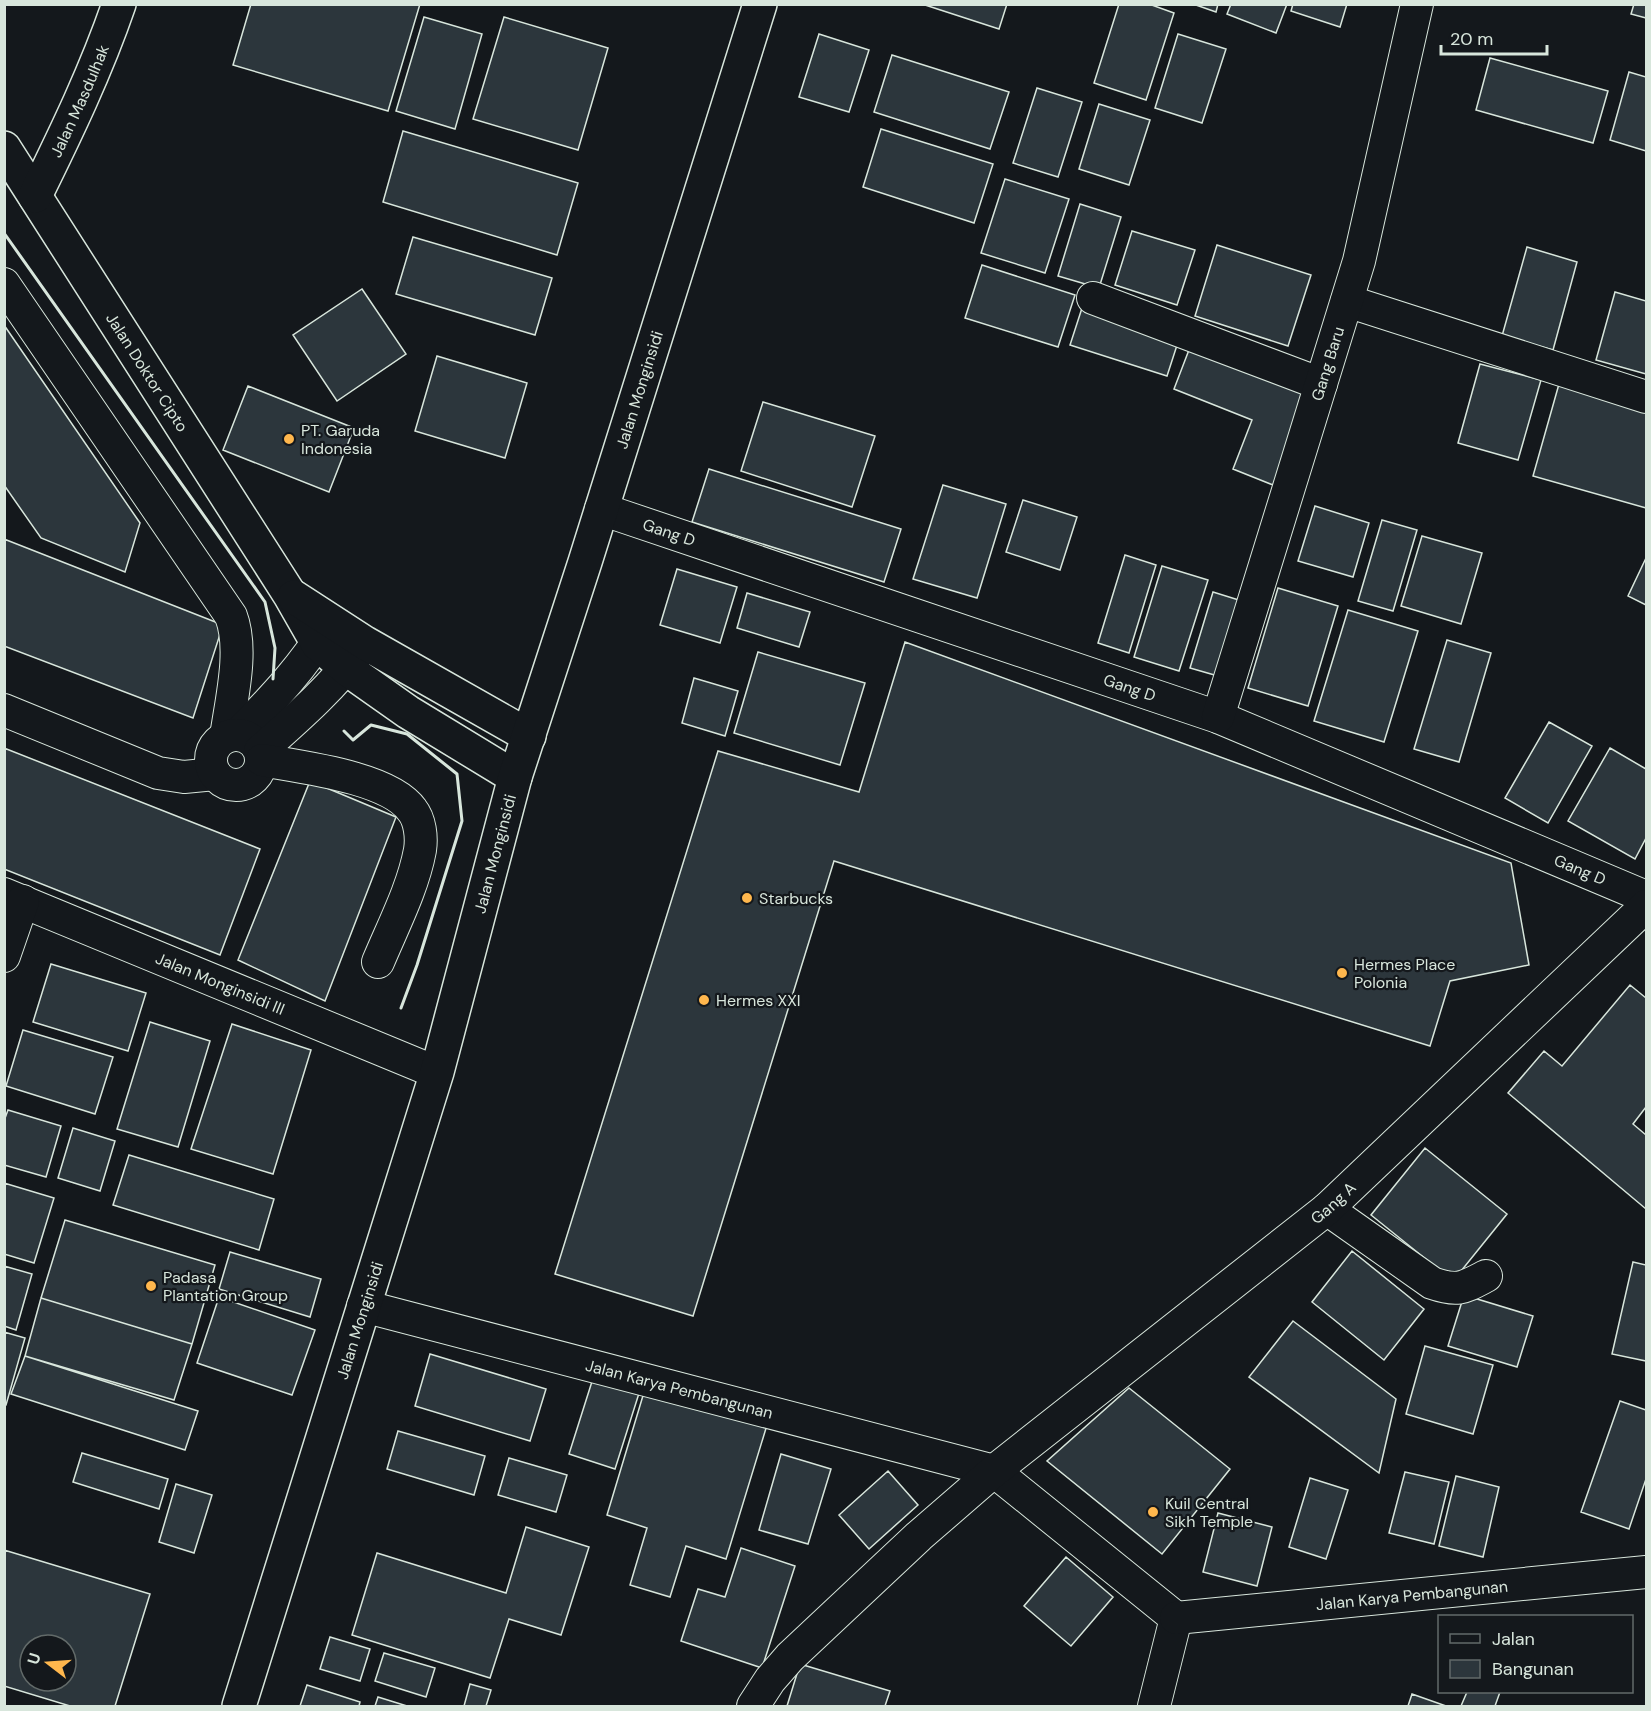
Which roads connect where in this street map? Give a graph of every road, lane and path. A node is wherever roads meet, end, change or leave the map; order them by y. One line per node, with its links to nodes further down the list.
1 (119, 4): 5 (main road, Jalan Masdulhak)
2 (760, 4): 11 (main road, Jalan Monginsidi)
3 (1417, 4): 8 (street, Gang Baru)
4 (4, 148): 5 (main road, Jalan Doktor Cipto)
5 (35, 196): 12 (main road, Jalan Doktor Cipto)
6 (4, 284): 17 (street)
7 (1093, 298): 9 (street)
8 (1347, 301): 9 (street, Gang Baru); 10 (street)
9 (1321, 384): 15 (street, Gang Baru)
10 (1647, 397)
11 (601, 509): 15 (street, Gang D); 16 (main road, Jalan Monginsidi)
12 (324, 633): 13 (main road, Jalan Doktor Cipto); 17 (street)
13 (356, 656): 16 (main road, Jalan Doktor Cipto); 17 (street); 19 (main road, Jalan Doktor Cipto)
14 (4, 710): 18 (street)
15 (1218, 717): 20 (street, Gang D)
16 (529, 736): 19 (main road, Jalan Monginsidi)
17 (246, 746): 18 (street); 18 (street); 24 (street)
18 (215, 774)
19 (515, 777): 25 (main road, Jalan Monginsidi)
20 (1647, 897)
21 (14, 898): 23 (street); 25 (street, Jalan Monginsidi III)
22 (1647, 906): 26 (street, Gang A)
23 (4, 957)
24 (378, 962)
25 (437, 1071): 28 (main road, Jalan Monginsidi)
26 (1327, 1209): 27 (street); 29 (street, Gang A)
27 (1486, 1276)
28 (363, 1306): 29 (street, Jalan Karya Pembangunan); 32 (main road, Jalan Monginsidi)
29 (994, 1471): 31 (street); 33 (street, Gang A)
30 (1647, 1572): 31 (street, Jalan Karya Pembangunan)
31 (1176, 1618): 34 (street)
32 (239, 1707)
33 (753, 1707)
34 (1154, 1707)

